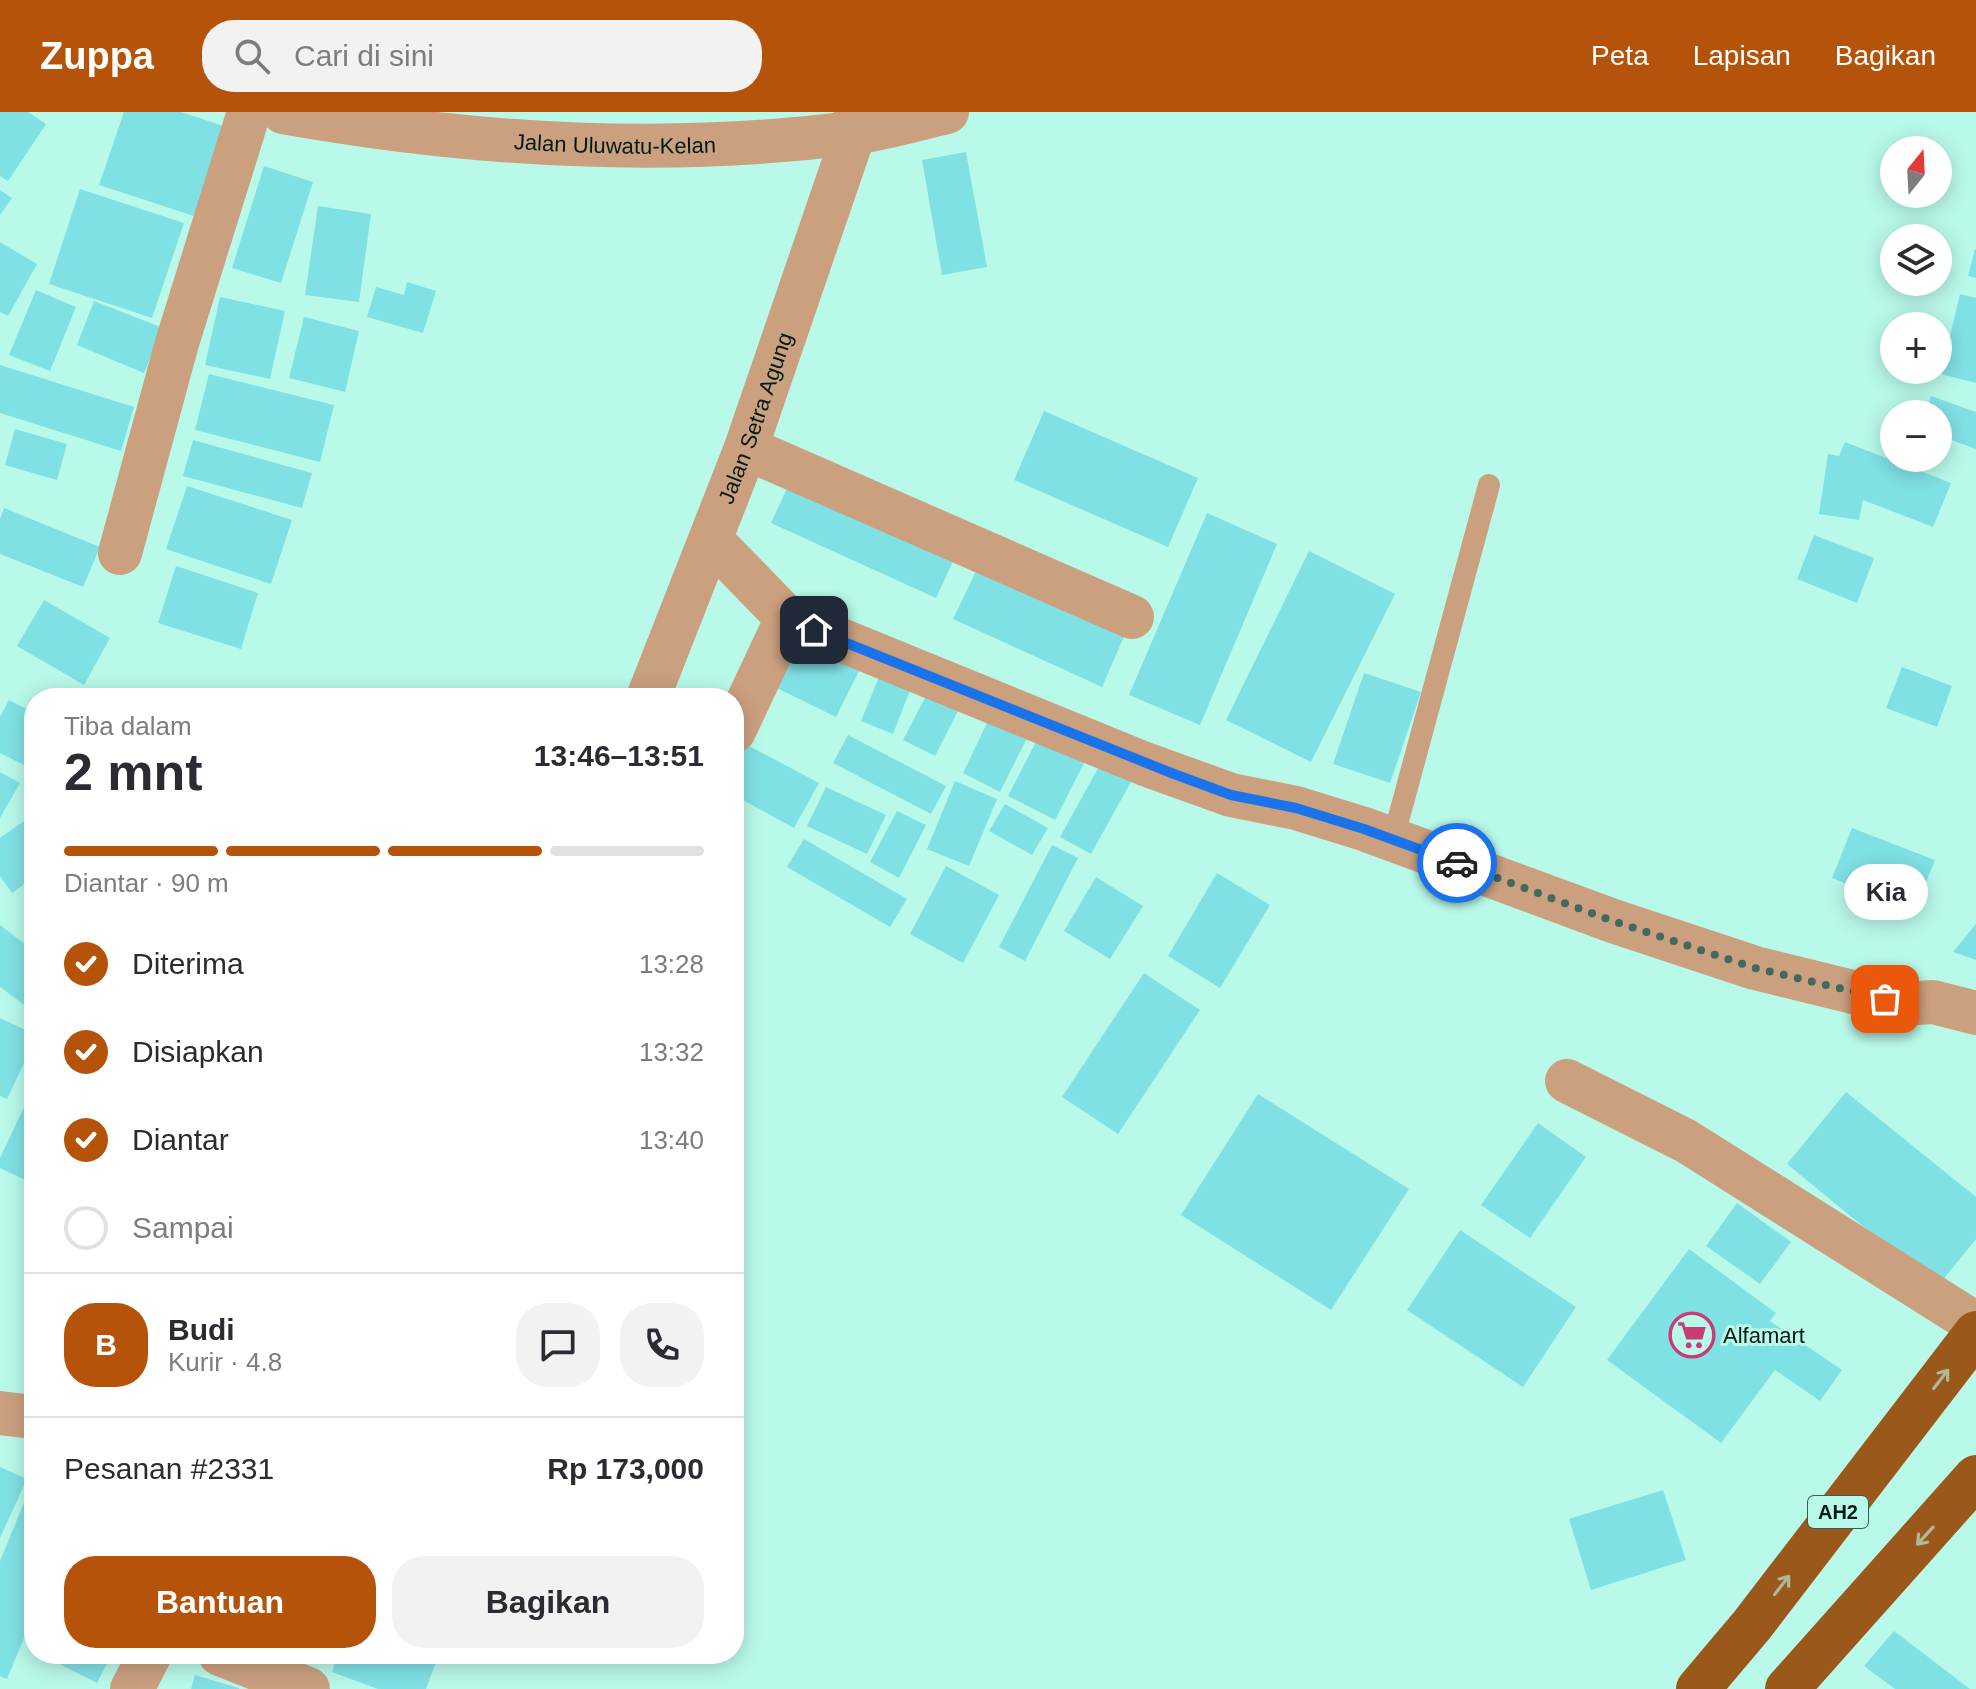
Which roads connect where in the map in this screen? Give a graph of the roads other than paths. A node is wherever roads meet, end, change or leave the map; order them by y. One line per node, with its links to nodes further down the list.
1 (249, 112): 8 (street)
2 (283, 112): 4 (street, Jalan Uluwatu-Kelan)
3 (947, 112): 4 (street, Jalan Uluwatu-Kelan)
4 (855, 122): 5 (street, Jalan Setra Agung)
5 (746, 448): 7 (street, Jalan Setra Agung); 9 (street)
6 (1489, 485): 13 (lane)
7 (711, 540): 10 (street); 11 (street, Jalan Setra Agung)
8 (120, 553)
9 (1132, 617)
10 (787, 618): 12 (street); 13 (street)
11 (652, 688)
12 (744, 710)
13 (1393, 839): 14 (street)
14 (1976, 1013)
15 (1567, 1081): 16 (street)
16 (1976, 1324)
17 (1976, 1333): 21 (highway, AH2, one-way to 17)
18 (0, 1413): 19 (street)
19 (24, 1416)
20 (1976, 1477): 24 (highway, one-way to 24)
21 (1752, 1625): 24 (highway); 27 (highway, AH2)
22 (145, 1664): 25 (street)
23 (245, 1664): 26 (street)
24 (1796, 1678)
25 (132, 1689)
26 (308, 1689)
27 (1698, 1689)

